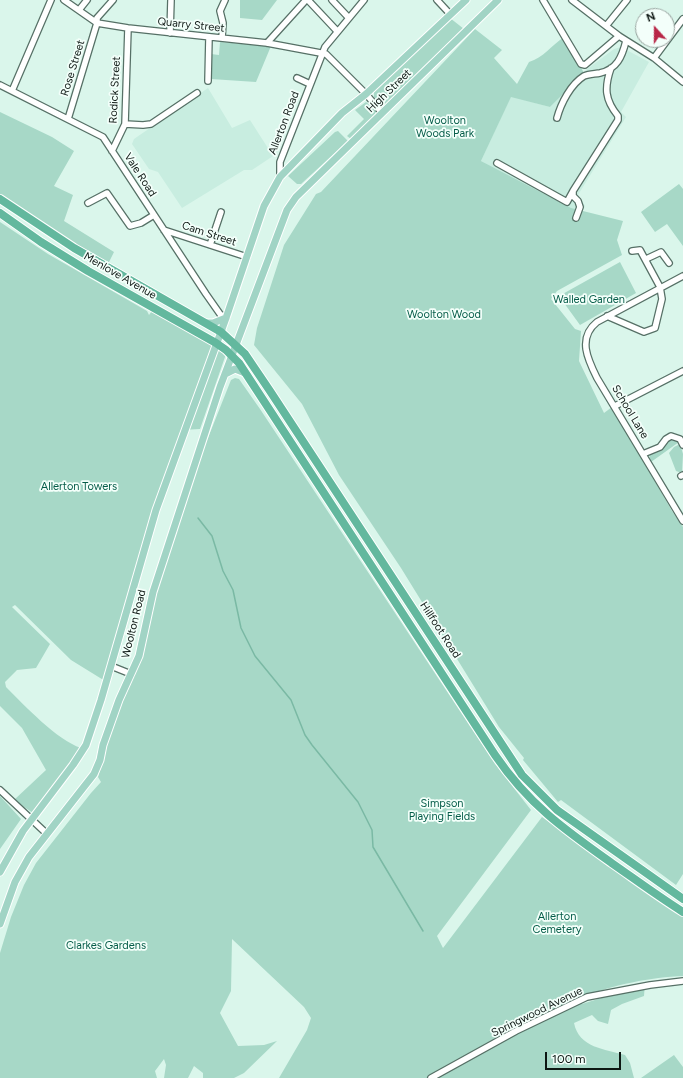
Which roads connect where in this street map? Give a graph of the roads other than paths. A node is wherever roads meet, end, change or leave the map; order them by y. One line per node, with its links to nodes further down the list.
1 (51, 0): 38 (street)
2 (64, 0): 16 (street, Quarry Street)
3 (87, 0): 16 (street)
4 (112, 0): 20 (street, Rose Street)
5 (171, 0): 24 (street)
6 (225, 0): 27 (street)
7 (307, 0): 23 (street); 29 (street)
8 (332, 0): 18 (street)
9 (364, 0): 18 (street, Allerton Road)
10 (437, 0): 17 (street)
11 (466, 0): 17 (main road, High Street)
12 (498, 0): 41 (main road, High Street)
13 (543, 0): 25 (street)
14 (572, 0): 21 (street)
15 (627, 0): 21 (street)
16 (78, 10): 20 (street, Quarry Street)
17 (450, 14): 40 (main road, High Street)
18 (348, 17): 23 (street, Allerton Road)
19 (683, 19): 31 (street)
20 (97, 23): 22 (street, Quarry Street); 43 (street, Rose Street)
21 (606, 26): 25 (street)
22 (128, 28): 24 (street, Quarry Street); 44 (street, Rodick Street)
23 (337, 31): 30 (street, Allerton Road)
24 (170, 33): 26 (street, Quarry Street)
25 (619, 36): 28 (street)
26 (209, 37): 27 (street, Quarry Street); 34 (street)
27 (222, 38): 29 (street, Quarry Street)
28 (626, 42): 31 (street); 32 (street)
29 (267, 43): 30 (street, Quarry Street)
30 (322, 53): 36 (street, Allerton Road); 40 (street)
31 (654, 58): 35 (street)
32 (611, 68): 42 (street); 48 (street)
33 (297, 78): 36 (street)
34 (208, 81)
35 (683, 82)
36 (310, 84): 47 (street, Allerton Road)
37 (0, 85): 38 (street, Vale Road)
38 (12, 91): 43 (street, Vale Road)
39 (197, 93): 44 (street)
40 (366, 94): 41 (street); 47 (main road, High Street)
41 (382, 113): 67 (main road, High Street)
42 (558, 118)
43 (68, 119): 45 (street, Vale Road)
44 (125, 124): 45 (street, Rodick Street)
45 (112, 151): 53 (street, Vale Road)
46 (497, 163): 48 (street)
47 (280, 177): 58 (main road, Allerton Road)
48 (573, 191): 54 (street)
49 (0, 199): 65 (highway, Menlove Avenue)
50 (88, 202): 53 (street)
51 (221, 212): 56 (street)
52 (0, 213): 68 (highway, Menlove Avenue)
53 (154, 215): 55 (street, Vale Road)
54 (576, 218)
55 (164, 230): 56 (street, Cam Street); 64 (street, Vale Road)
56 (210, 245): 58 (street, Cam Street)
57 (632, 251): 59 (street)
58 (247, 257): 64 (main road, Allerton Road)
59 (646, 259): 60 (street); 62 (street)
60 (669, 262)
61 (683, 276): 62 (street, School Lane)
62 (660, 287): 63 (street, School Lane); 63 (street)
63 (607, 316): 73 (street, School Lane)
64 (226, 318): 65 (main road); 66 (main road, Allerton Road)
65 (207, 323): 66 (highway, Menlove Avenue)
66 (221, 332): 67 (highway, Hillfoot Road); 68 (main road, Woolton Road)
67 (235, 343): 69 (main road, Woolton Road); 80 (highway, Hillfoot Road)
68 (216, 344): 69 (highway, Menlove Avenue); 77 (main road, Woolton Road)
69 (232, 354): 71 (highway, Hillfoot Road); 72 (main road, Woolton Road)
70 (683, 371): 73 (street)
71 (245, 372): 72 (main road); 81 (highway, Hillfoot Road)
72 (224, 374): 78 (main road, Woolton Road)
73 (615, 406): 75 (street, School Lane)
74 (683, 445): 75 (street)
75 (643, 454): 76 (street, School Lane)
76 (683, 521)
77 (110, 666): 78 (street); 82 (main road, Woolton Road)
78 (131, 674): 83 (main road, Woolton Road)
79 (0, 790): 82 (street)
80 (552, 805): 81 (street); 85 (highway, Hillfoot Road)
81 (545, 814): 86 (highway, Hillfoot Road)
82 (31, 820): 83 (street); 84 (main road, Woolton Road)
83 (46, 833): 87 (main road, Woolton Road)
84 (0, 872)
85 (683, 899)
86 (683, 912)
87 (0, 924)
88 (683, 981): 89 (street, Springwood Avenue)
89 (431, 1078)

